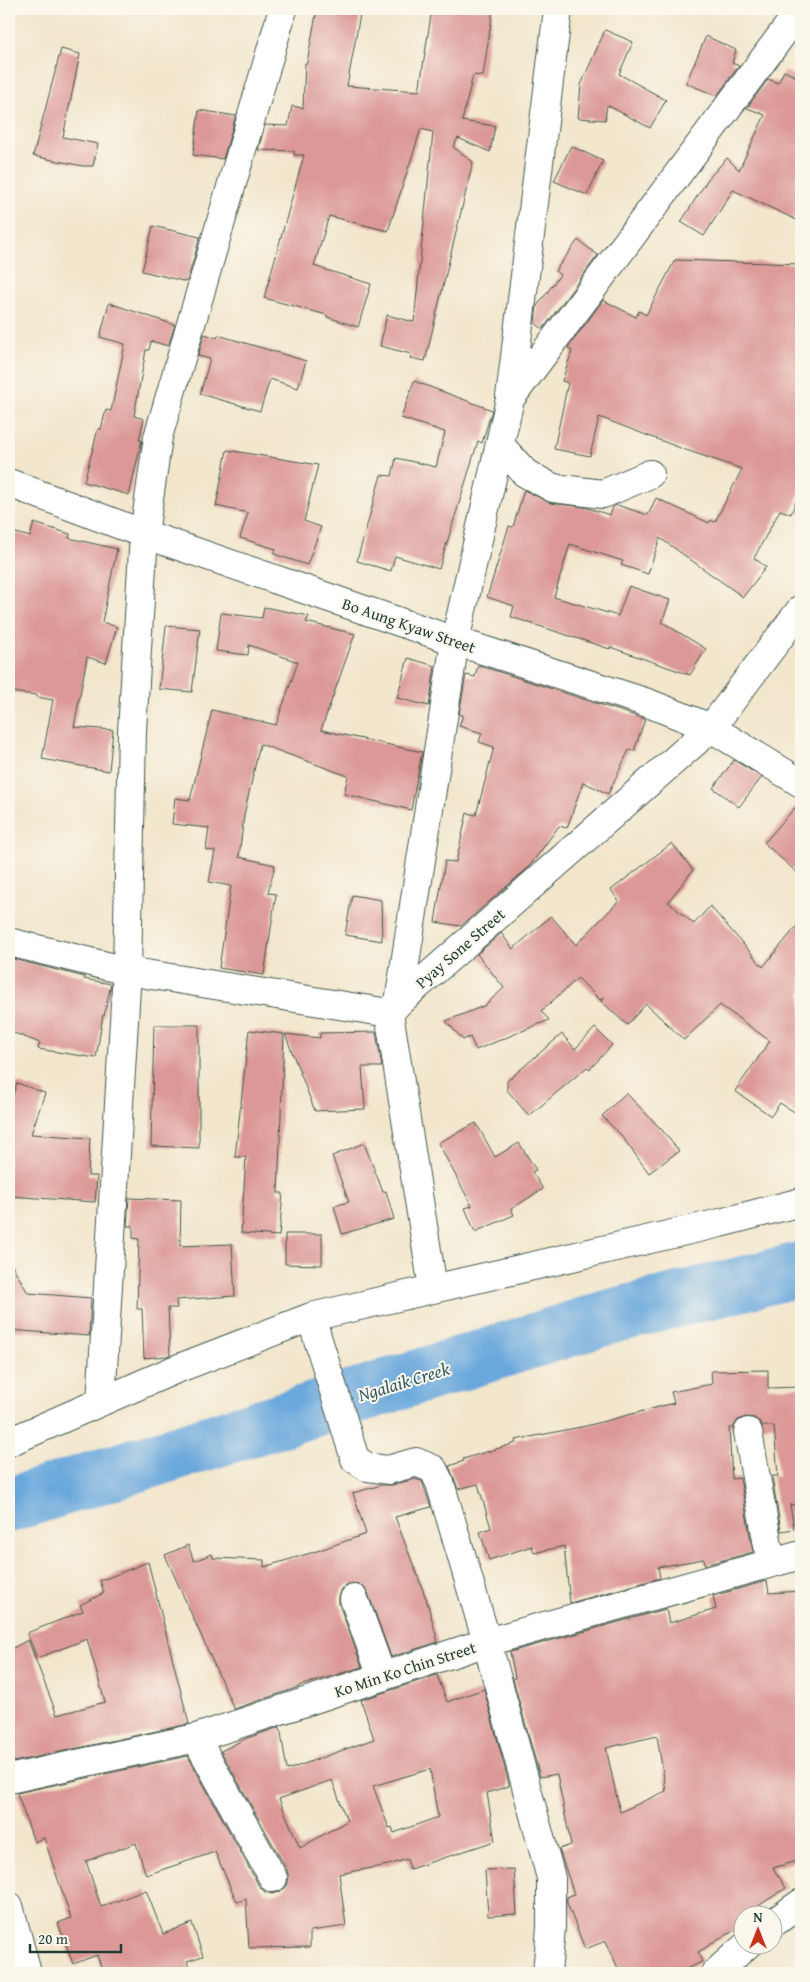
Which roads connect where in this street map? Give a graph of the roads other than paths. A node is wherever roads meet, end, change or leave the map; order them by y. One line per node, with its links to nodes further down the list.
1 (283, 9): 8 (street)
2 (558, 9): 4 (street)
3 (801, 9): 4 (street)
4 (510, 399): 5 (street)
5 (500, 445): 6 (street); 10 (street)
6 (650, 474)
7 (9, 483): 8 (street, Bo Aung Kyaw Street)
8 (144, 534): 10 (street, Bo Aung Kyaw Street); 14 (street)
9 (801, 609): 11 (street, Pyay Sone Street)
10 (455, 641): 11 (street, Bo Aung Kyaw Street); 15 (street)
11 (711, 728): 12 (street, Bo Aung Kyaw Street); 15 (street, Pyay Sone Street)
12 (801, 784)
13 (9, 942): 14 (street)
14 (127, 971): 15 (street); 19 (street)
15 (394, 1007): 17 (street)
16 (801, 1202): 17 (street)
17 (433, 1288): 18 (street)
18 (313, 1324): 19 (street); 25 (street)
19 (101, 1402): 21 (street)
20 (748, 1432): 23 (street)
21 (9, 1442)
22 (801, 1555): 23 (street, Ko Min Ko Chin Street)
23 (771, 1564): 25 (street, Ko Min Ko Chin Street)
24 (354, 1599): 26 (street)
25 (487, 1642): 26 (street, Ko Min Ko Chin Street); 35 (street)
26 (382, 1677): 27 (street, Ko Min Ko Chin Street)
27 (196, 1738): 28 (street, Ko Min Ko Chin Street); 29 (street)
28 (9, 1779)
29 (274, 1878)
30 (801, 1903): 32 (street)
31 (9, 1906): 34 (street)
32 (782, 1917)
33 (736, 1954): 36 (street)
34 (27, 1973)
35 (547, 1973)
36 (714, 1973)

